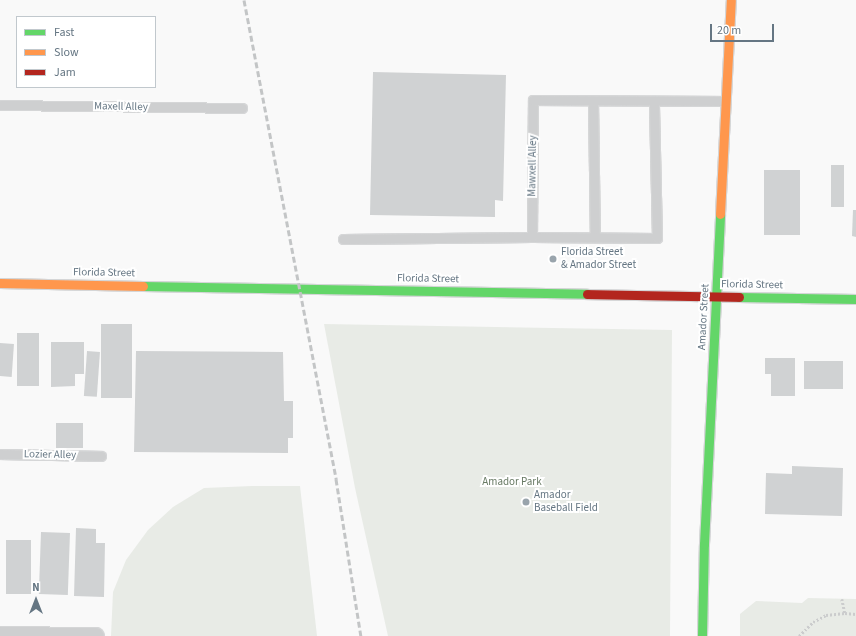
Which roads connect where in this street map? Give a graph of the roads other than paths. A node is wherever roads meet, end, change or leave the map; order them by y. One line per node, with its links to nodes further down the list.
1 (731, 0): 4 (street, Amador Street)
2 (593, 101): 3 (lane, Mawxell Alley); 7 (lane, Mawxell Alley); 8 (lane)
3 (654, 101): 4 (lane, Mawxell Alley); 8 (lane)
4 (726, 101): 11 (street, Amador Street)
5 (0, 105): 6 (lane, Maxell Alley)
6 (242, 108)
7 (532, 237): 8 (lane); 9 (lane)
8 (595, 237)
9 (343, 239)
10 (0, 283): 11 (street, Florida Street)
11 (718, 296): 12 (street, Florida Street); 18 (street, Amador Street)
12 (856, 299)
13 (0, 454): 14 (lane, Lozier Alley)
14 (101, 456)
15 (0, 635): 16 (street)
16 (82, 636): 17 (street)
17 (95, 636)
18 (702, 636)

